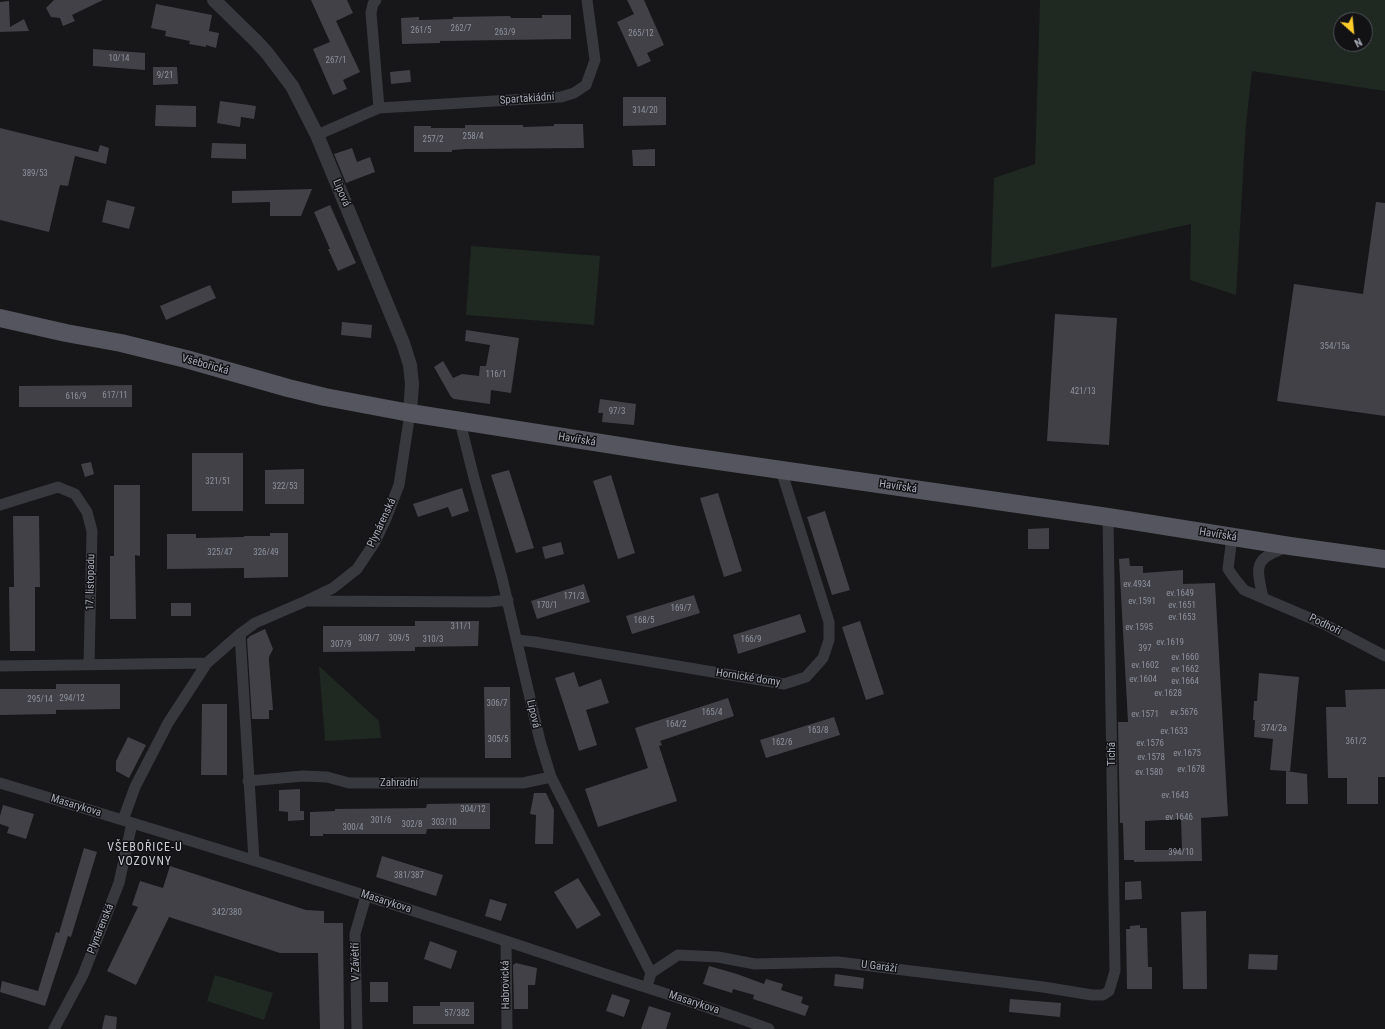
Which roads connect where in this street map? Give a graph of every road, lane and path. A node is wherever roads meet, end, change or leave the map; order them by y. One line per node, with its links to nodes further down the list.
1 (214, 0): 5 (street, Lipová)
2 (376, 0): 4 (street)
3 (587, 0): 4 (street, Spartakiádní)
4 (379, 108): 5 (street, Spartakiádní)
5 (317, 135): 7 (street, Lipová)
6 (0, 318): 7 (main road, Všebořická)
7 (410, 413): 8 (main road, Havířská); 17 (street, Plynárenská)
8 (460, 422): 9 (main road, Havířská); 16 (street, Lipová)
9 (781, 470): 11 (main road, Havířská); 19 (street, Hornické domy)
10 (0, 505): 22 (street, 17. listopadu)
11 (1108, 517): 12 (main road, Havířská); 33 (street, Tichá)
12 (1232, 537): 13 (main road, Havířská); 15 (street, Podhoří)
13 (1290, 546): 14 (main road, Havířská); 15 (street)
14 (1385, 559)
15 (1263, 598): 20 (street, Podhoří)
16 (508, 600): 17 (street, Plynárenská); 19 (street, Lipová)
17 (306, 601): 18 (street, Plynárenská)
18 (240, 634): 21 (street, Plynárenská); 25 (street)
19 (517, 640): 24 (street, Lipová)
20 (1385, 656)
21 (207, 663): 22 (street); 27 (street, Plynárenská)
22 (89, 664): 23 (street)
23 (0, 666)
24 (551, 777): 25 (street, Zahradní); 31 (street, Lipová)
25 (248, 781): 28 (street)
26 (0, 783): 27 (street, Masarykova)
27 (127, 821): 28 (street, Masarykova); 34 (street, Plynárenská)
28 (254, 860): 29 (street, Masarykova)
29 (366, 896): 30 (street, Masarykova); 35 (street, V Závětří)
30 (506, 940): 32 (street, Masarykova); 36 (street, Habrovická)
31 (651, 973): 32 (street); 33 (street, U Garáží)
32 (647, 988): 37 (street, Masarykova)
33 (1109, 991)
34 (54, 1029)
35 (357, 1029)
36 (507, 1029)
37 (769, 1029)

